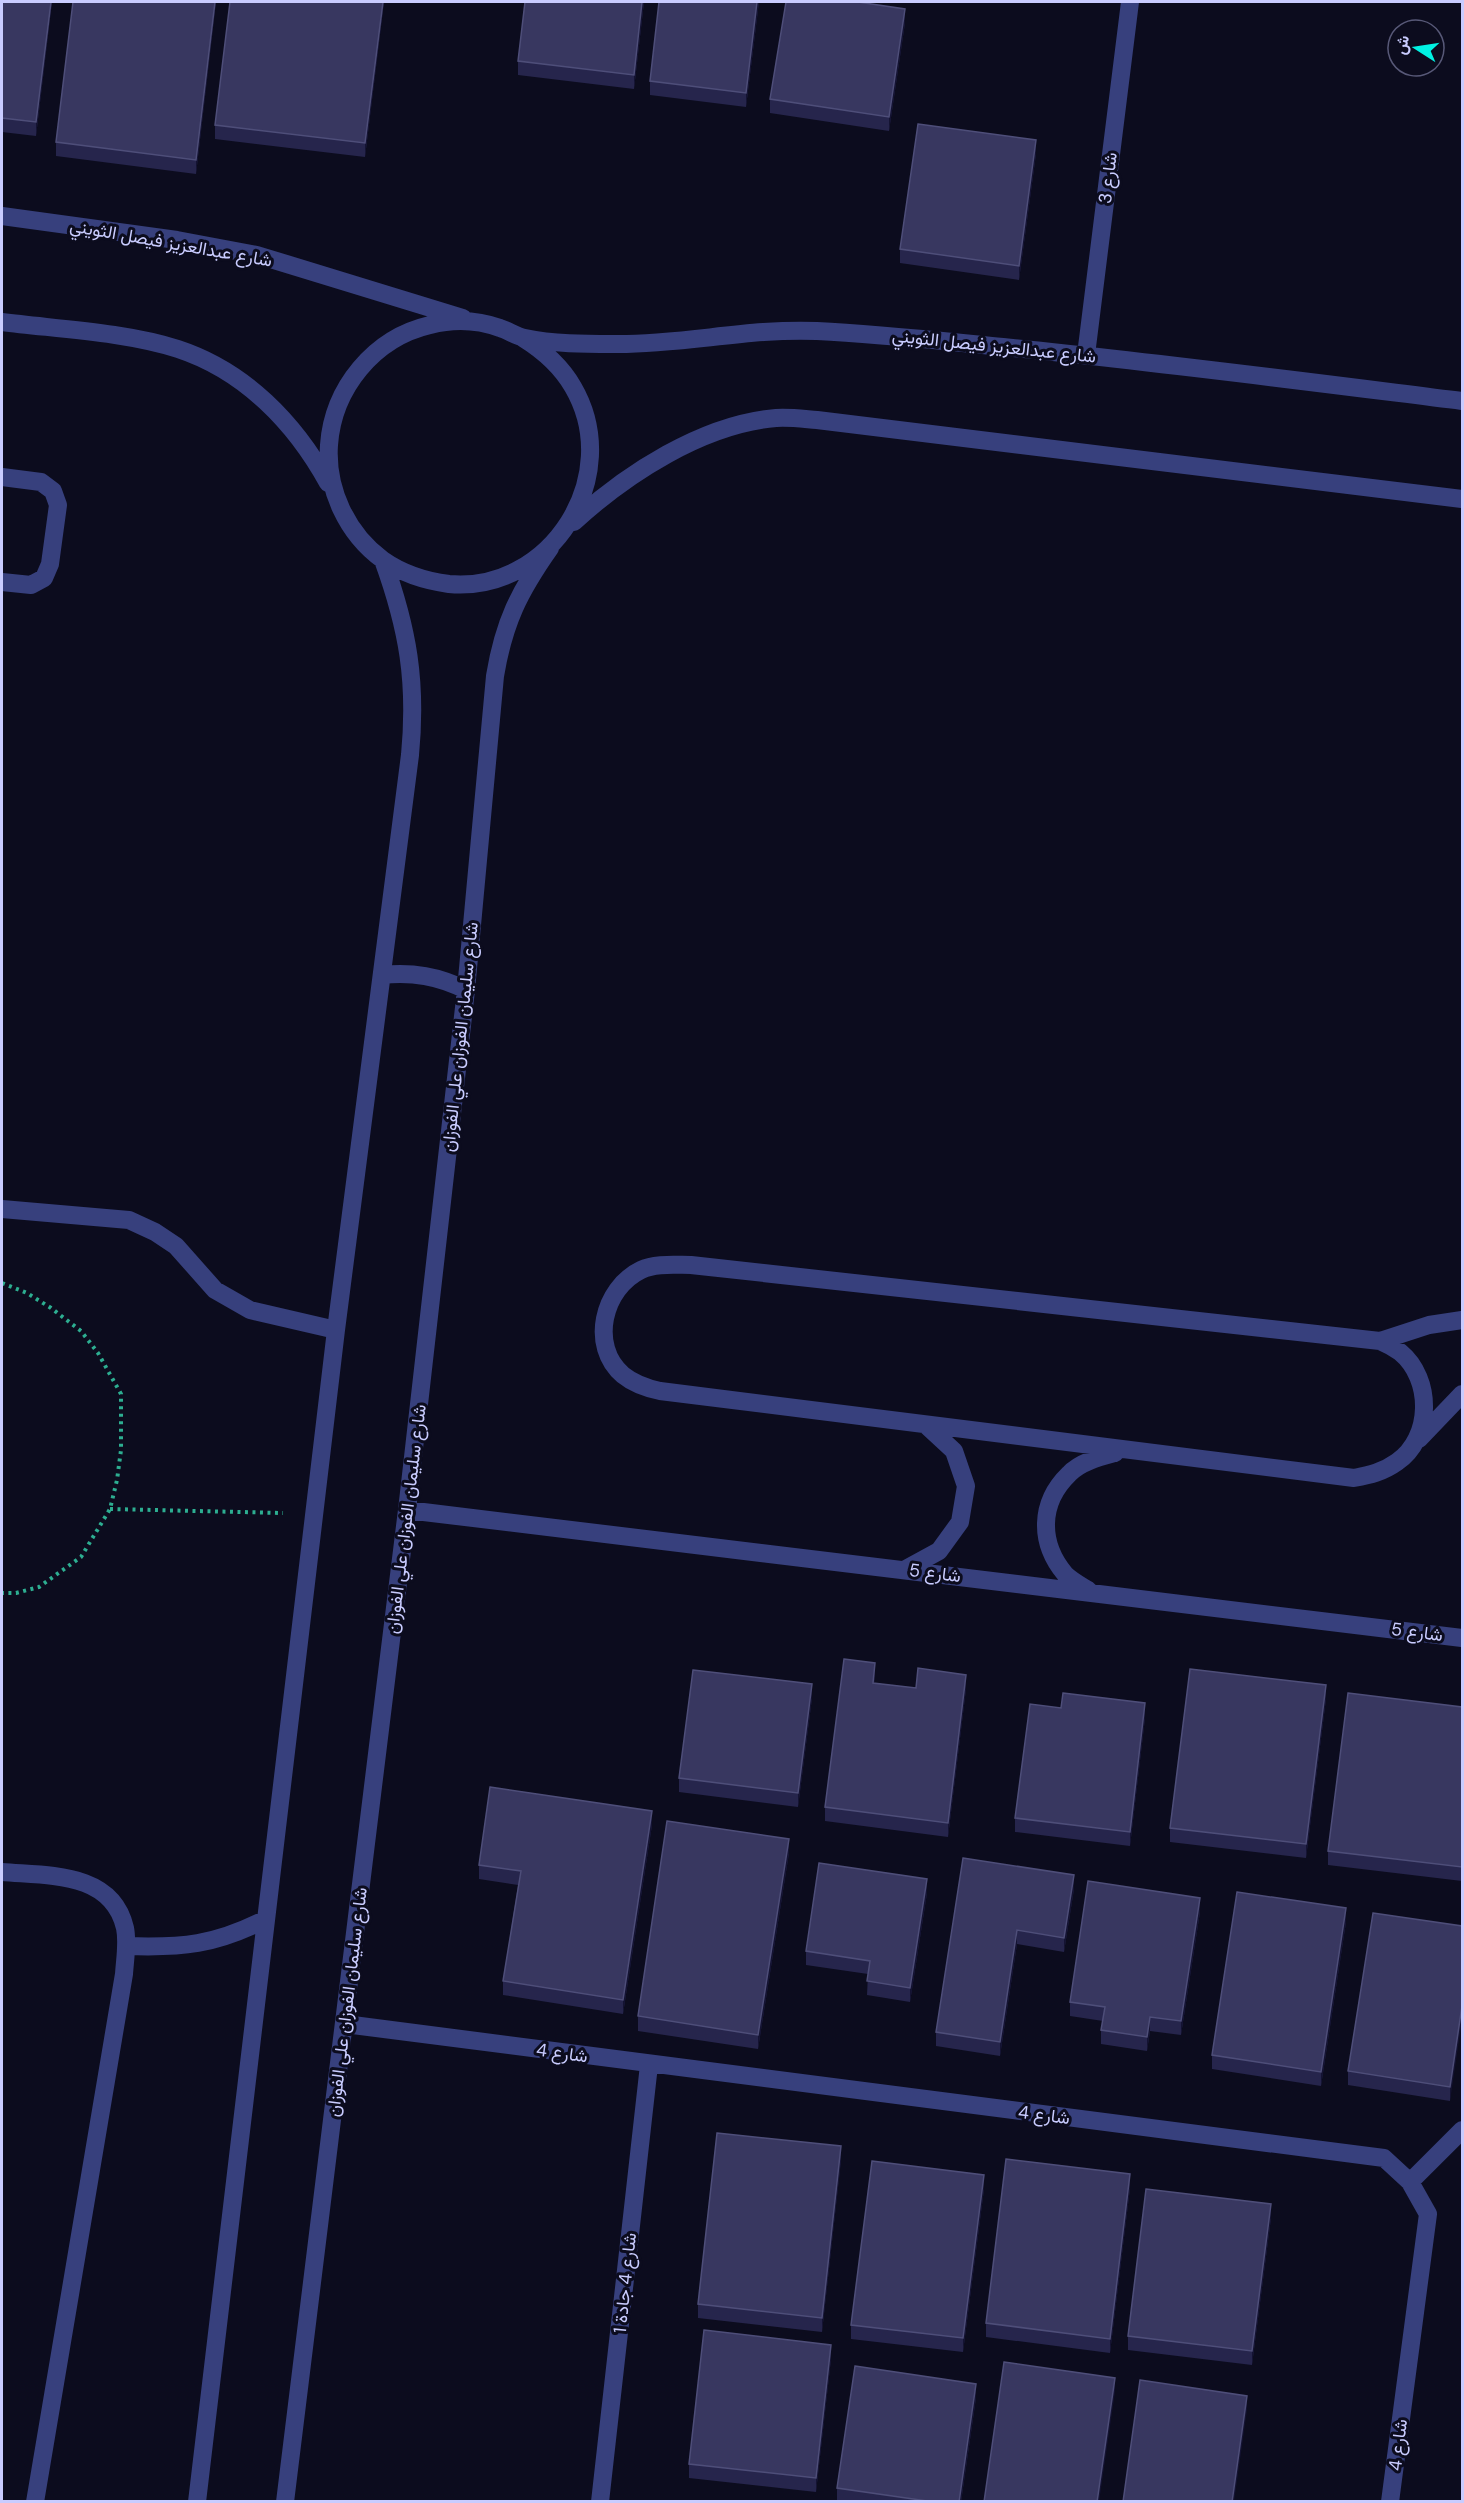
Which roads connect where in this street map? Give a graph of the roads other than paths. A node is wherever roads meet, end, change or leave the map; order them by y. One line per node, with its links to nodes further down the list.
1 (1130, 2): 6 (street, شارع 3)
2 (2, 216): 4 (street, شارع عبدالعزيز فيصل الثويني)
3 (2, 322): 9 (street)
4 (476, 322): 5 (street); 9 (street)
5 (523, 338): 6 (street, شارع عبدالعزيز فيصل الثويني); 11 (street)
6 (1086, 355): 7 (street, شارع عبدالعزيز فيصل الثويني)
7 (1462, 401)
8 (2, 477): 14 (street)
9 (335, 497): 13 (street)
10 (1462, 499): 11 (street)
11 (564, 532): 12 (street)
12 (550, 548): 13 (street); 16 (street, شارع سليمان الفوزان علي الفوزان)
13 (383, 560): 15 (street)
14 (2, 582)
15 (382, 975): 16 (street); 19 (street)
16 (466, 990): 25 (street, شارع سليمان الفوزان علي الفوزان)
17 (2, 1209): 19 (street)
18 (1462, 1320): 20 (street)
19 (336, 1330): 30 (street)
20 (1380, 1341): 22 (street); 23 (street)
21 (1462, 1394): 23 (street)
22 (927, 1426): 24 (street); 26 (street)
23 (1415, 1443): 24 (street)
24 (1123, 1451): 27 (street)
25 (407, 1510): 26 (street, شارع 5); 32 (street, شارع سليمان الفوزان علي الفوزان)
26 (906, 1569): 27 (street, شارع 5)
27 (1091, 1592): 28 (street, شارع 5)
28 (1462, 1638)
29 (2, 1872): 31 (street)
30 (266, 1919): 31 (street); 37 (street)
31 (126, 1946): 36 (street)
32 (345, 2024): 33 (street, شارع 4); 38 (street, شارع سليمان الفوزان علي الفوزان)
33 (649, 2065): 35 (street, شارع 4); 39 (street, شارع 4 جادة 1)
34 (1462, 2130): 35 (street)
35 (1410, 2182): 40 (street, شارع 4)
36 (36, 2502)
37 (196, 2502)
38 (285, 2502)
39 (600, 2502)
40 (1390, 2502)

